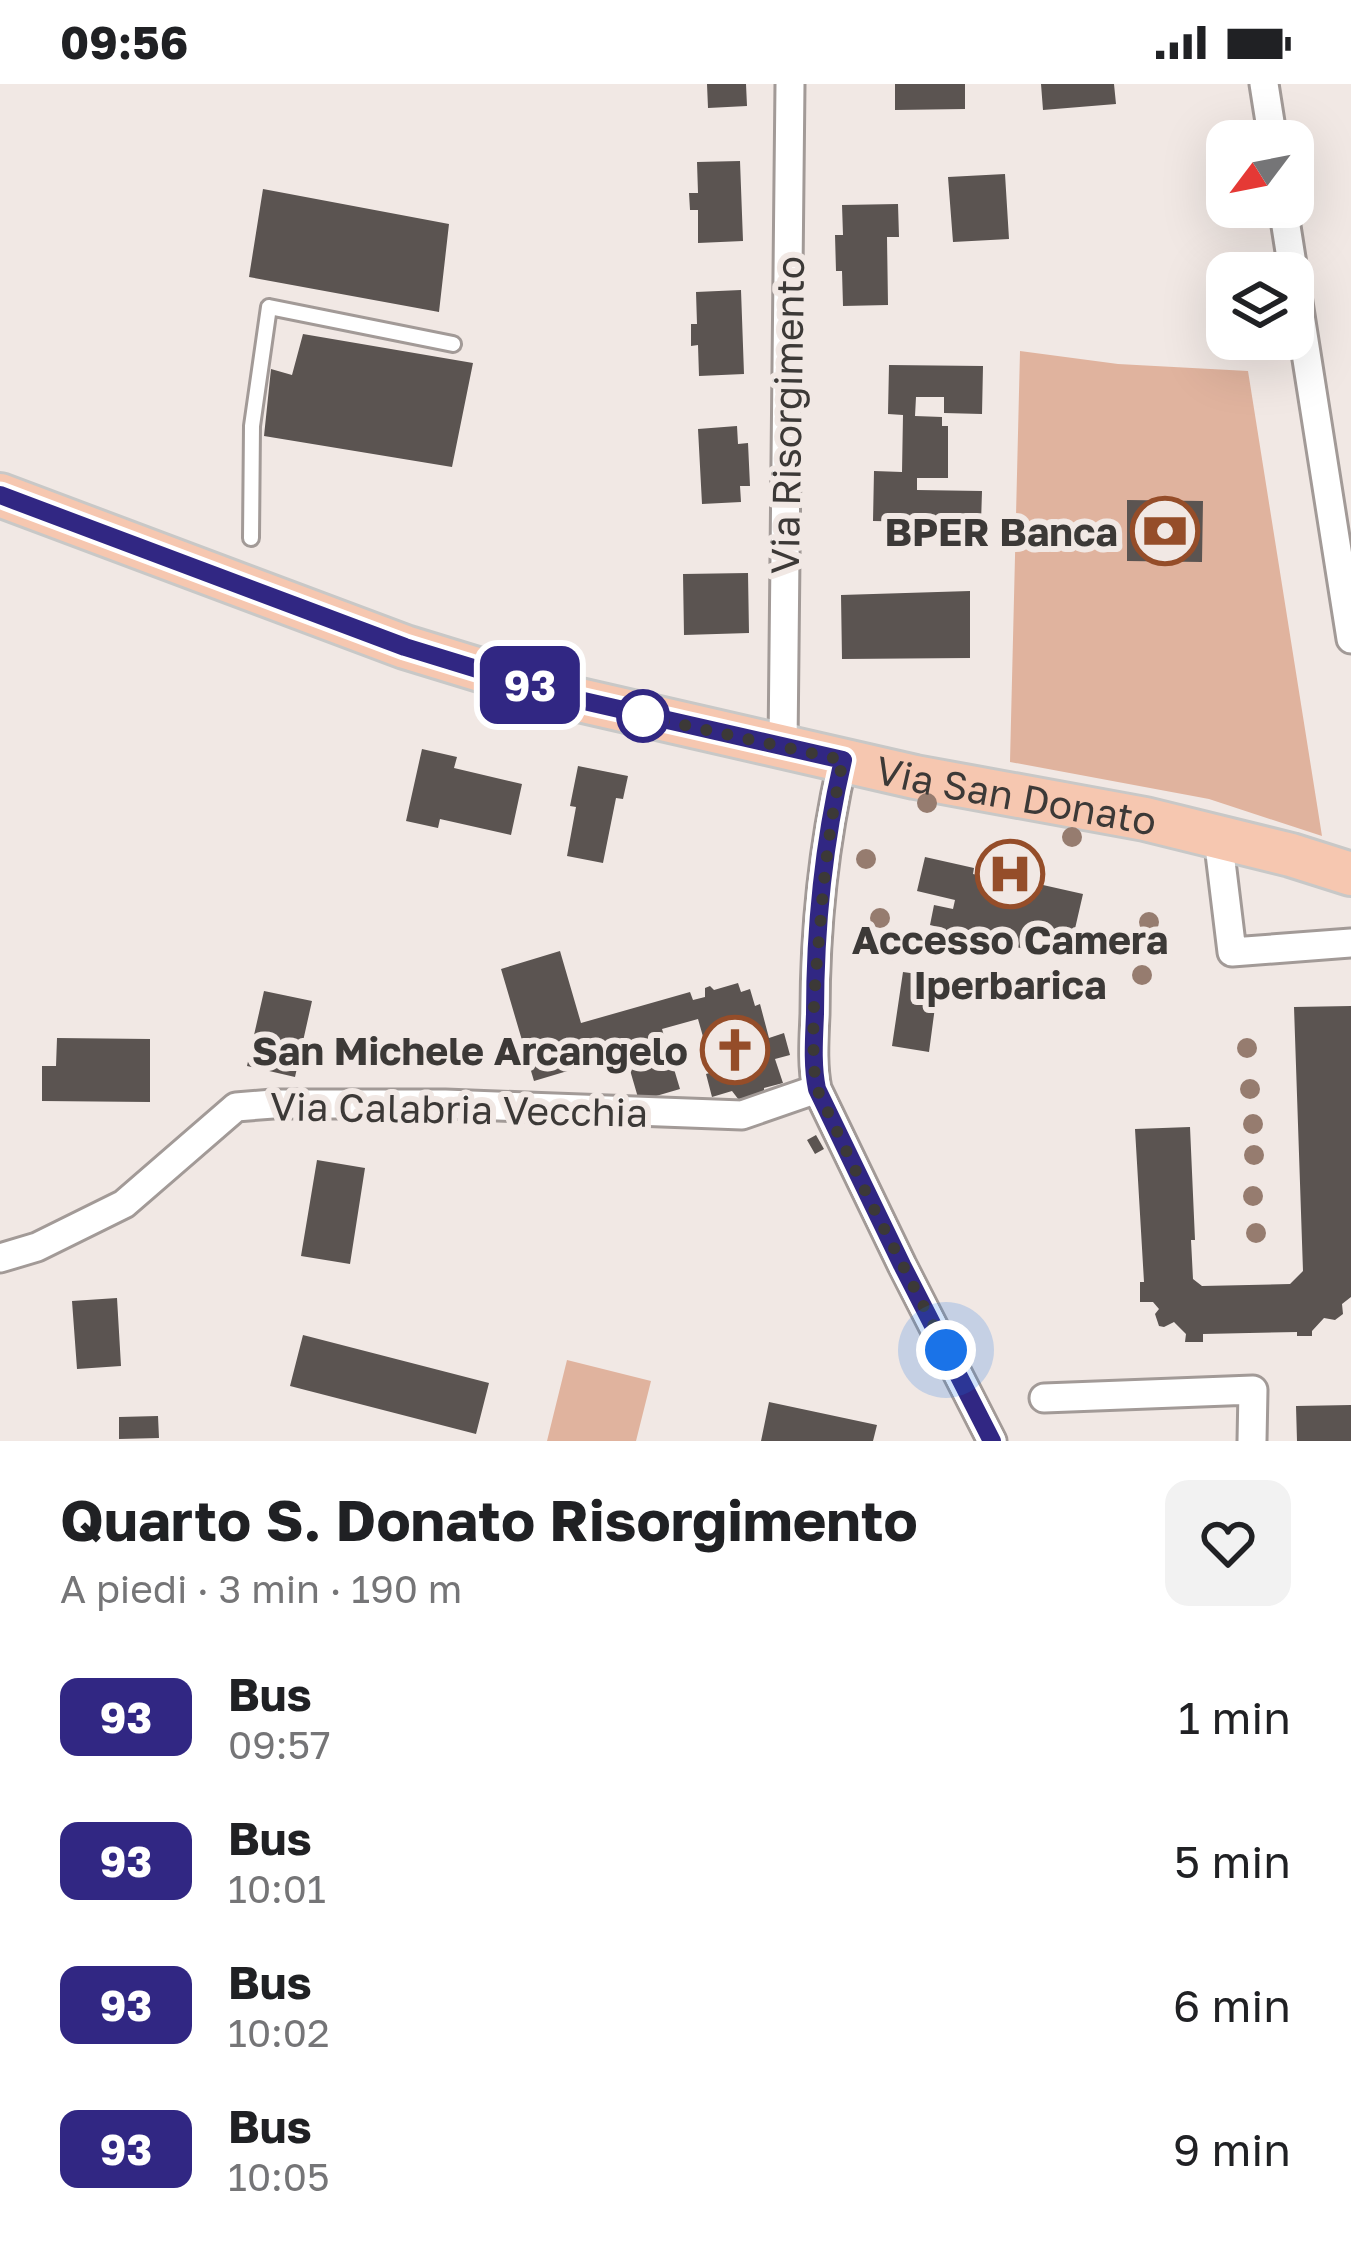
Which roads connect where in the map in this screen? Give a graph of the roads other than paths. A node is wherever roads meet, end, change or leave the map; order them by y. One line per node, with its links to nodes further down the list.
1 (790, 84): 9 (street, Via Risorgimento)
2 (1264, 84): 3 (street)
3 (1270, 120)
4 (1286, 228): 8 (street)
5 (453, 344): 7 (lane)
6 (0, 495): 9 (main road, Via San Donato)
7 (251, 538)
8 (1351, 639)
9 (783, 746): 10 (main road, Via San Donato)
10 (843, 760): 11 (main road, Via San Donato); 14 (street)
11 (1217, 837): 12 (main road, Via San Donato); 13 (street)
12 (1351, 874)
13 (1351, 943)
14 (817, 1089): 15 (street, Via Calabria Vecchia); 17 (street)
15 (0, 1258)
16 (1043, 1398): 18 (street)
17 (992, 1441)
18 (1252, 1441)

